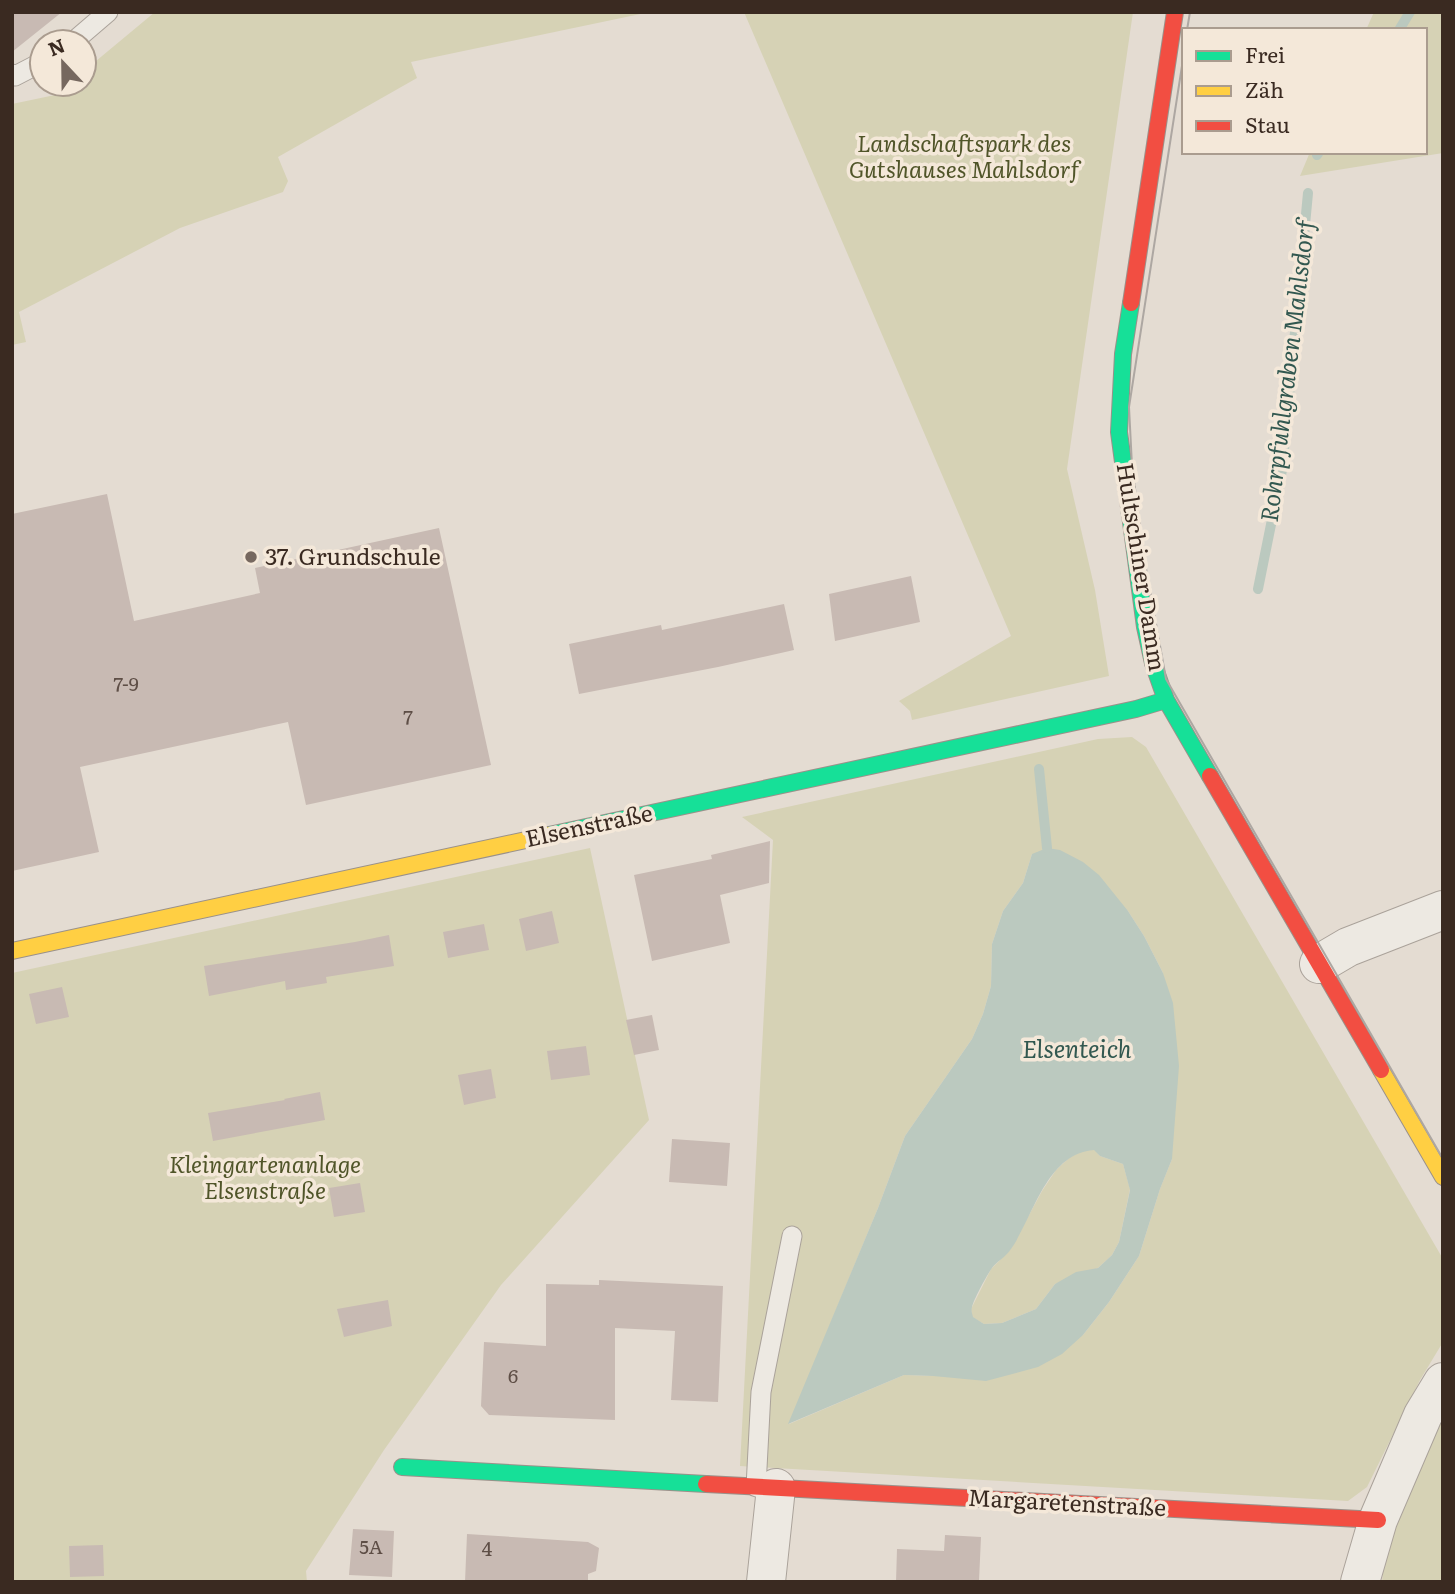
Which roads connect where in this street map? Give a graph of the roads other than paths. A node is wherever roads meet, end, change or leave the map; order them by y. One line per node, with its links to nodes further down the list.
1 (108, 12): 3 (lane)
2 (1175, 12): 6 (street, Hultschiner Damm)
3 (89, 28)
4 (28, 69): 5 (lane)
5 (12, 74)
6 (1166, 700): 8 (street, Elsenstraße); 9 (street, Hultschiner Damm)
7 (1443, 909): 9 (street)
8 (12, 951)
9 (1319, 964): 10 (street, Hultschiner Damm)
10 (1443, 1177)
11 (792, 1236): 14 (lane)
12 (1443, 1382): 15 (street)
13 (402, 1466): 14 (street, Margaretenstraße)
14 (766, 1488): 15 (street, Margaretenstraße); 16 (street)
15 (1378, 1520): 17 (street)
16 (766, 1582)
17 (1360, 1582)

